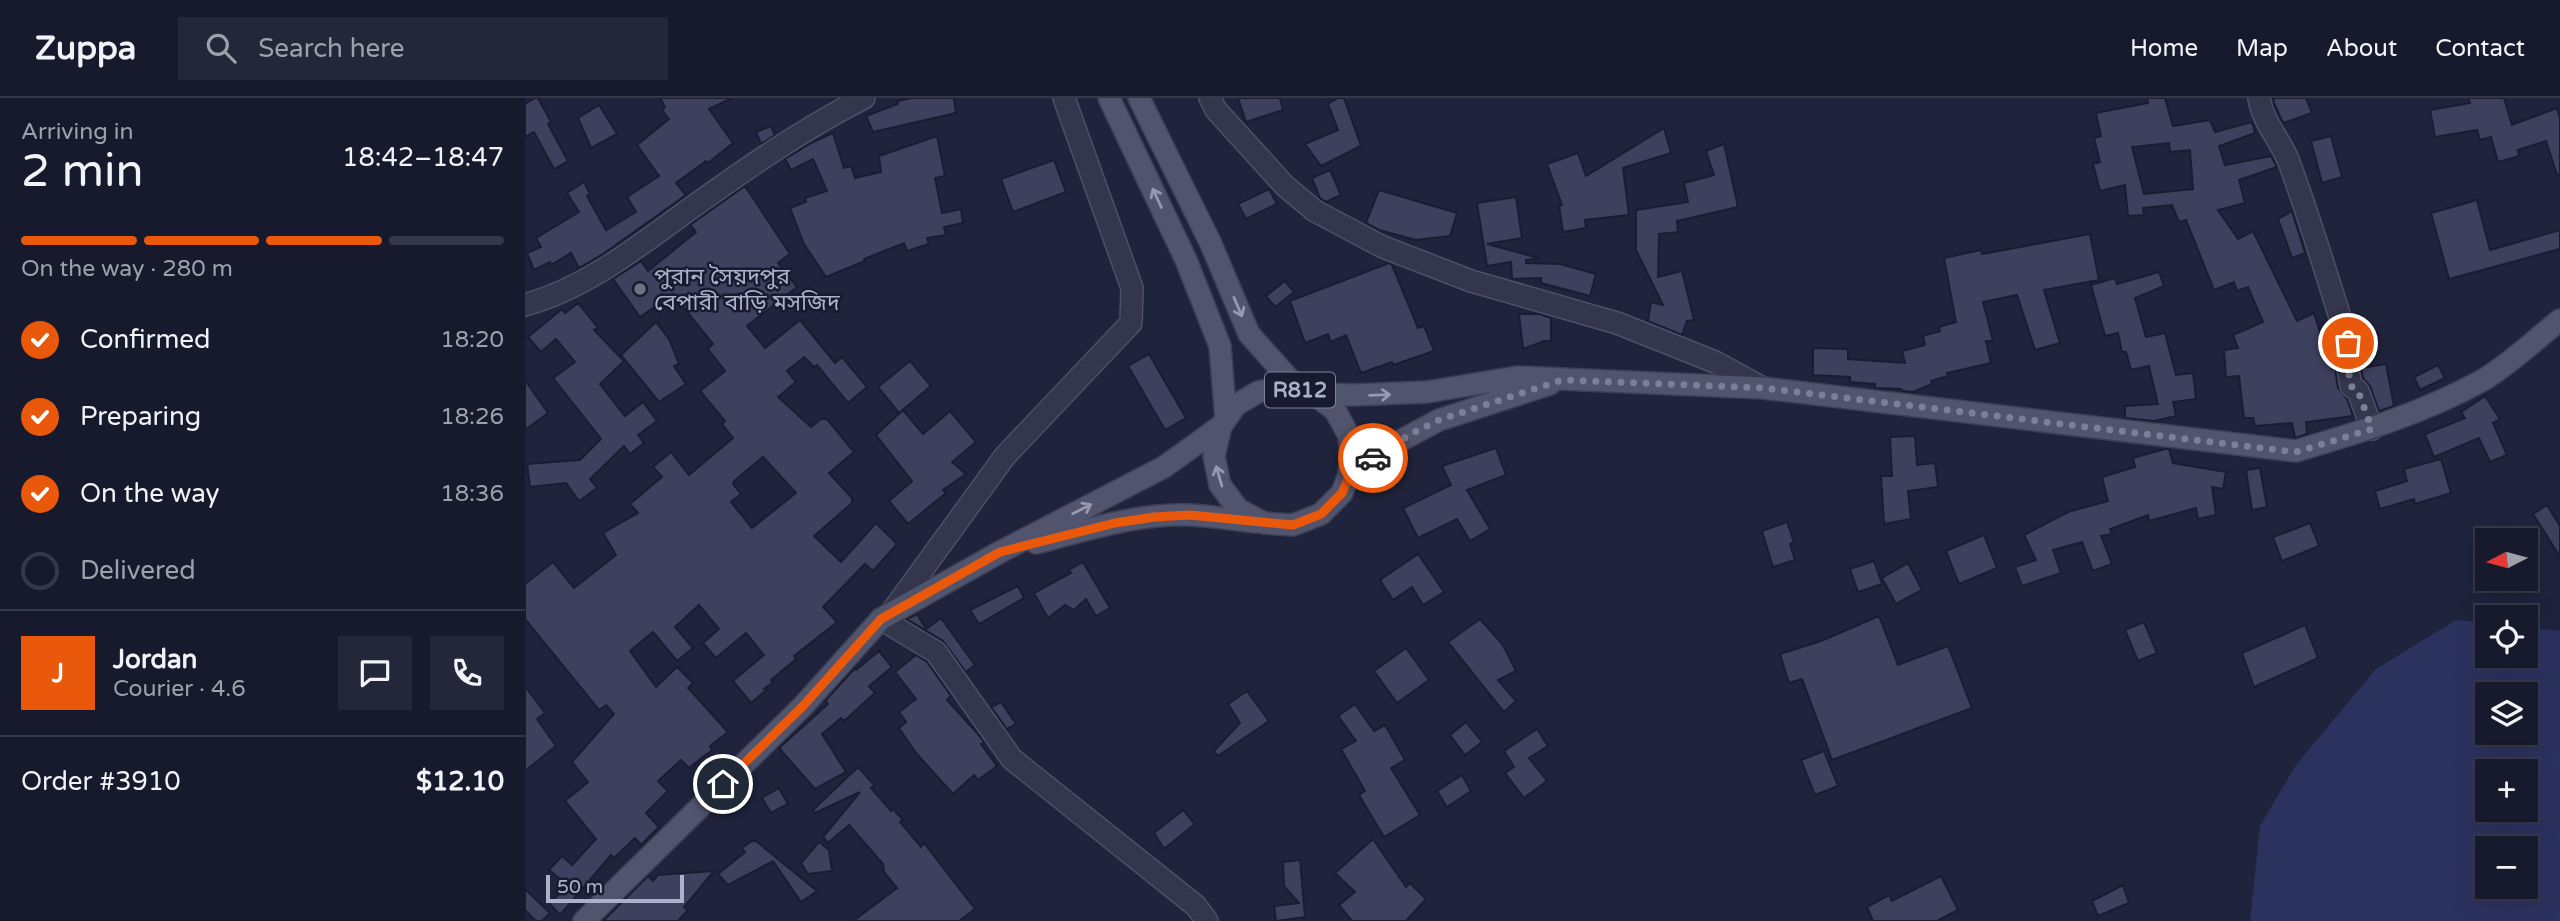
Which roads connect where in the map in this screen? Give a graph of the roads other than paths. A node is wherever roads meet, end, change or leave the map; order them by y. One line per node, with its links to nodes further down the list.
1 (864, 98): 7 (street)
2 (1064, 98): 17 (street)
3 (1109, 98): 12 (main road, one-way to 3)
4 (1139, 98): 11 (main road, one-way to 11)
5 (1210, 98): 10 (street)
6 (2259, 98): 13 (street)
7 (525, 305)
8 (2560, 320): 13 (main road, R812)
9 (1562, 380): 10 (main road, R812); 11 (main road, R812, one-way to 9); 14 (main road, R812)
10 (1763, 388): 13 (main road, R812)
11 (1305, 391): 12 (main road, R812); 14 (main road, R812)
12 (1223, 423): 15 (main road, one-way to 12); 16 (main road, R812, one-way to 12)
13 (2372, 429)
14 (1349, 477): 15 (main road, R812)
15 (1264, 523): 16 (main road, R812)
16 (1000, 552): 17 (main road, R812)
17 (886, 616): 18 (main road, R812); 19 (street)
18 (584, 921)
19 (1207, 921)

